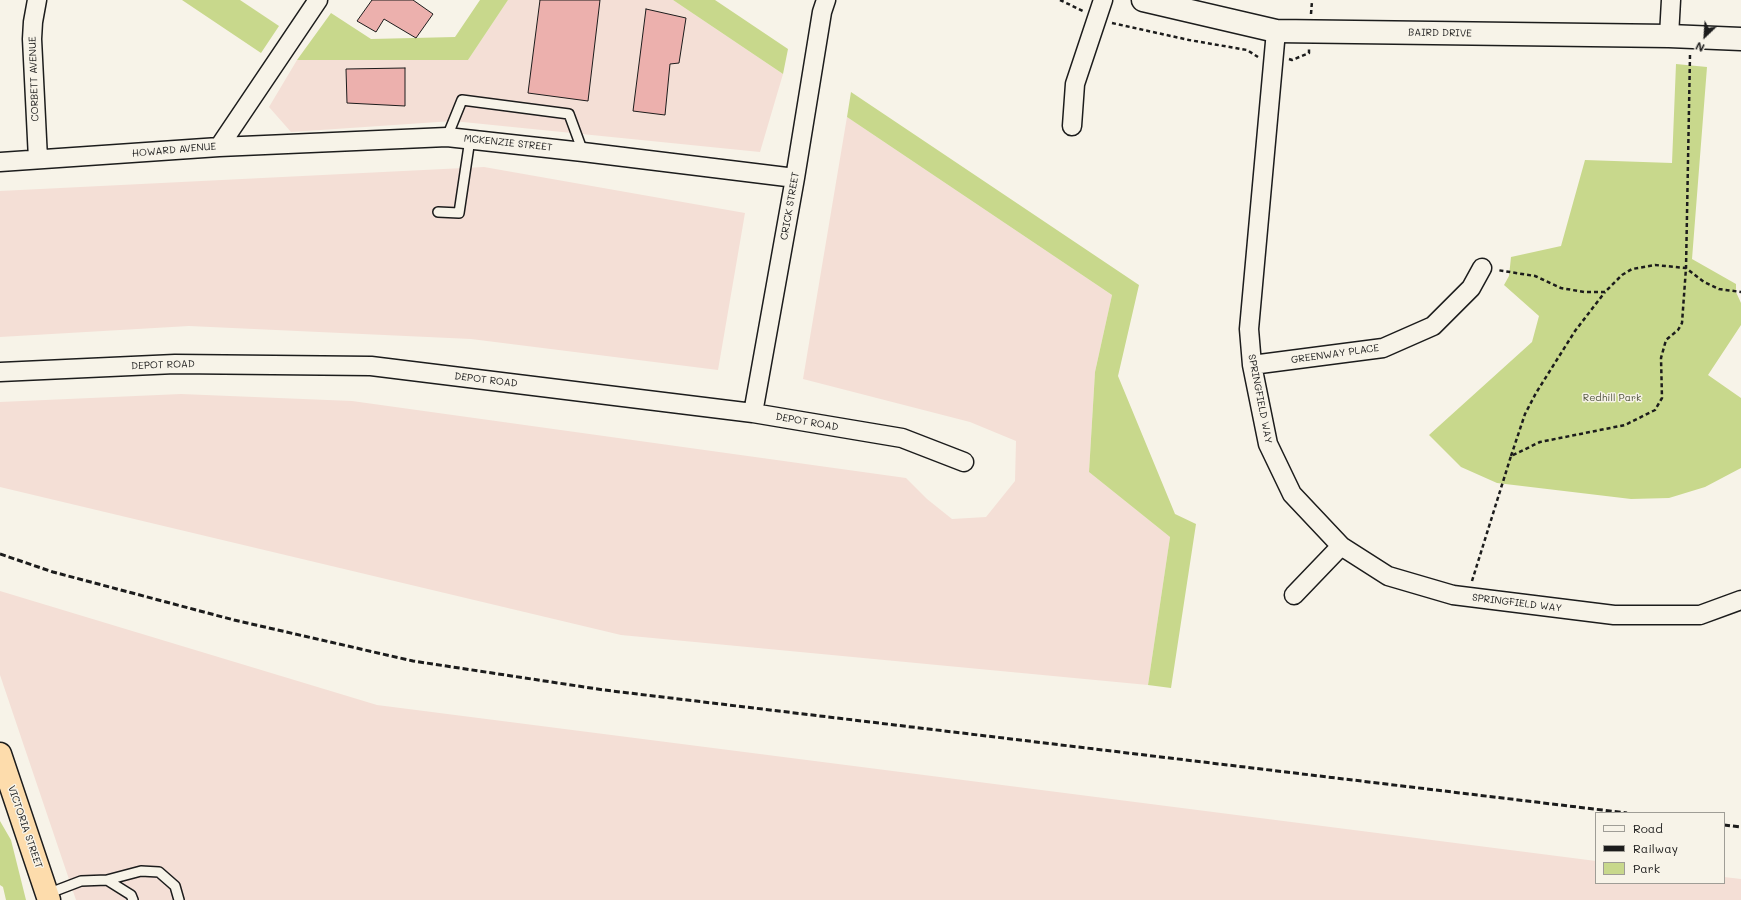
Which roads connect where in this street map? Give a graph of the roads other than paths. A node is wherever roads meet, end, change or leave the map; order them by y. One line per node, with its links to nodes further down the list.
1 (37, 0): 15 (street, CORBETT AVENUE)
2 (318, 0): 13 (street, HOWARD AVENUE)
3 (826, 0): 17 (street, CRICK STREET)
4 (1103, 0): 10 (street)
5 (1143, 0): 7 (street, BAIRD DRIVE)
6 (1671, 0): 8 (street)
7 (1276, 31): 8 (street, BAIRD DRIVE); 20 (street, SPRINGFIELD WAY)
8 (1669, 36): 9 (street, BAIRD DRIVE)
9 (1741, 39)
10 (1072, 126)
11 (447, 137): 12 (street, MCKENZIE STREET); 13 (street, MCKENZIE STREET); 14 (lane)
12 (470, 139): 14 (street, MCKENZIE STREET); 18 (lane)
13 (219, 148): 15 (street, HOWARD AVENUE)
14 (583, 152): 17 (street, MCKENZIE STREET)
15 (38, 159): 16 (street, HOWARD AVENUE)
16 (0, 162)
17 (796, 178): 22 (street, CRICK STREET)
18 (438, 212)
19 (1482, 268): 20 (street, GREENWAY PLACE)
20 (1252, 365): 24 (street, SPRINGFIELD WAY)
21 (0, 372): 22 (street, DEPOT ROAD)
22 (753, 413): 23 (street, DEPOT ROAD)
23 (964, 462)
24 (1341, 546): 25 (street); 26 (street, SPRINGFIELD WAY)
25 (1294, 595)
26 (1741, 600)
27 (0, 754): 29 (highway, VICTORIA STREET)
28 (0, 788): 29 (street)
29 (20, 814): 31 (highway, VICTORIA STREET)
30 (108, 880): 31 (lane); 32 (lane); 33 (lane)
31 (48, 897)
32 (133, 900)
33 (179, 900)

